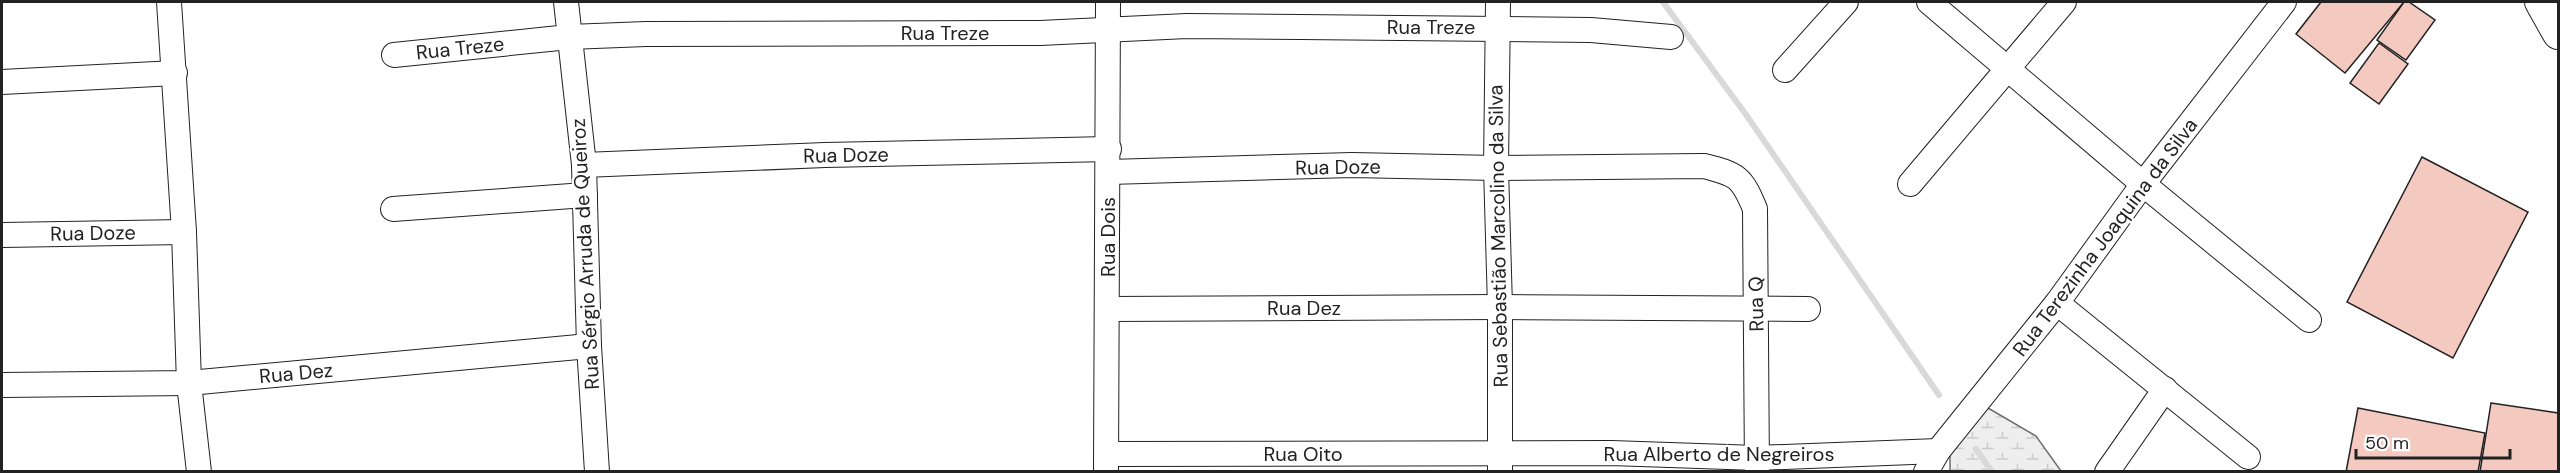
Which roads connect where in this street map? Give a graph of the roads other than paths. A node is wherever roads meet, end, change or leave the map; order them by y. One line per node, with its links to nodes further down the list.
1 (169, 2): 18 (street)
2 (566, 2): 13 (street, Rua Sérgio Arruda de Queiroz)
3 (1107, 2): 11 (street, Rua Dois)
4 (1498, 2): 10 (street, Rua Sebastião Marcolino da Silva)
5 (1846, 2): 16 (street)
6 (1929, 2): 17 (street)
7 (2064, 2): 17 (street)
8 (2284, 2): 25 (street, Rua Terezinha Joaquina da Silva)
9 (2540, 2): 12 (main road)
10 (1496, 28): 11 (street, Rua Treze); 14 (street, Rua Treze); 23 (street, Rua Sebastião Marcolino da Silva)
11 (1108, 29): 13 (street, Rua Treze); 20 (street, Rua Dois)
12 (2559, 34)
13 (568, 37): 15 (street, Rua Treze); 21 (street, Rua Sérgio Arruda de Queiroz)
14 (1671, 37)
15 (394, 55)
16 (1785, 70)
17 (2007, 70): 24 (street); 25 (street)
18 (175, 73): 19 (street); 28 (street)
19 (2, 82)
20 (1109, 160): 21 (street, Rua Doze); 23 (street, Rua Doze); 33 (street, Rua Dois)
21 (584, 165): 26 (street, Rua Sérgio Arruda de Queiroz)
22 (1704, 166): 23 (street, Rua Doze); 32 (street, Rua Q)
23 (1496, 168): 31 (street, Rua Sebastião Marcolino da Silva)
24 (1910, 184)
25 (2143, 184): 30 (street, Rua Terezinha Joaquina da Silva); 35 (street)
26 (585, 195): 27 (street); 36 (street, Rua Sérgio Arruda de Queiroz)
27 (393, 209)
28 (184, 232): 29 (street, Rua Doze); 37 (street)
29 (2, 235)
30 (2057, 303): 39 (street); 40 (street, Rua Terezinha Joaquina da Silva)
31 (1500, 307): 32 (street, Rua Dez); 33 (street, Rua Dez); 42 (street, Rua Sebastião Marcolino da Silva)
32 (1755, 308): 34 (street, Rua Dez); 44 (street, Rua Q)
33 (1108, 309): 43 (street, Rua Dois)
34 (1808, 309)
35 (2309, 320)
36 (589, 346): 37 (street, Rua Dez); 46 (street, Rua Sérgio Arruda de Queiroz)
37 (189, 383): 38 (street, Rua Dez); 45 (street)
38 (2, 385)
39 (2165, 389): 41 (street); 48 (street)
40 (1938, 451): 44 (street, Rua Alberto de Negreiros); 47 (street, Rua Terezinha Joaquina da Silva)
41 (2248, 458)
42 (1499, 462): 43 (street, Rua Oito); 44 (street, Rua Alberto de Negreiros)
43 (1106, 463)
44 (1757, 465)
45 (199, 471)
46 (597, 471)
47 (1926, 471)
48 (2107, 471)

